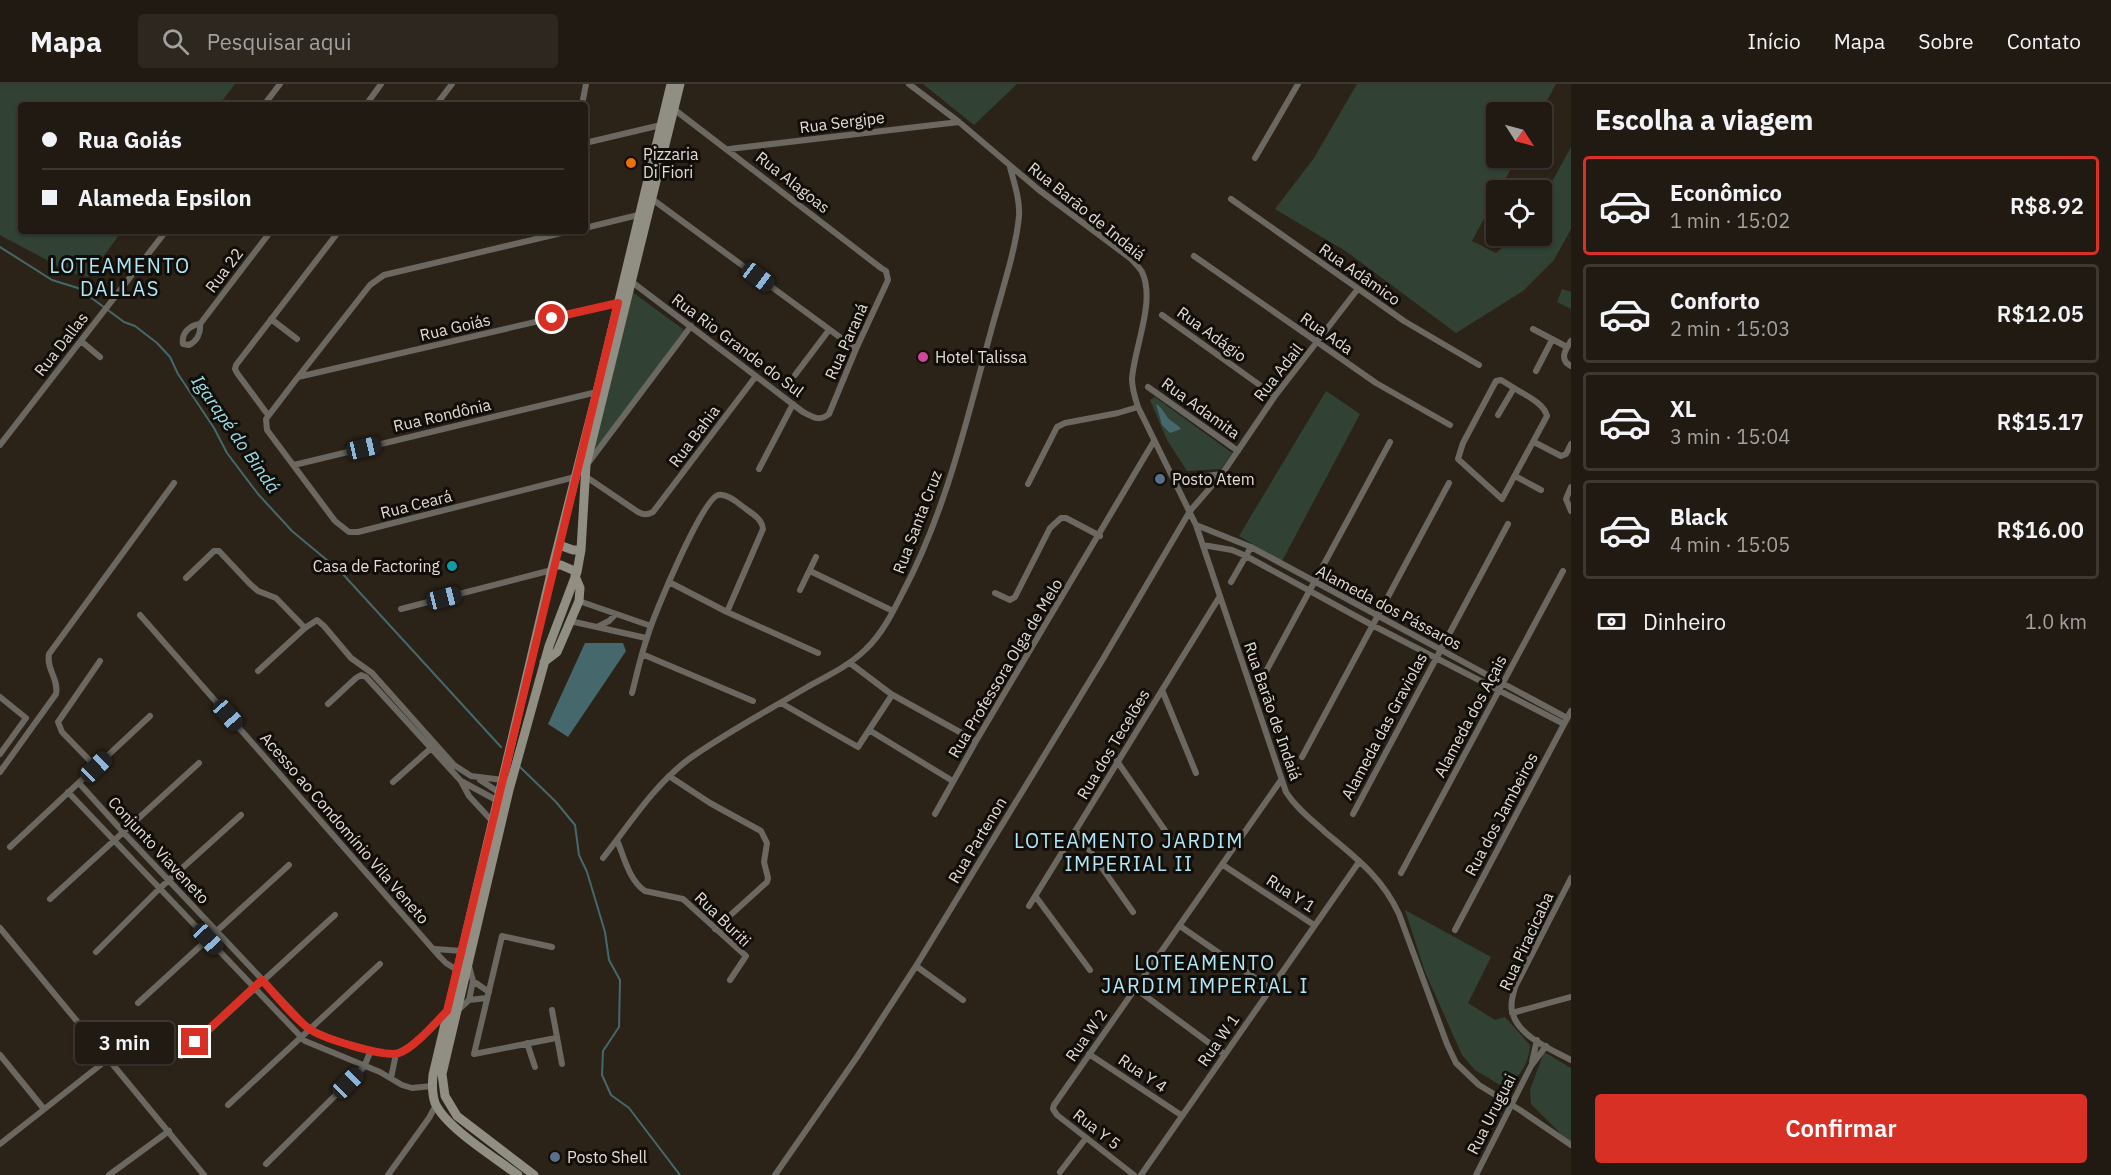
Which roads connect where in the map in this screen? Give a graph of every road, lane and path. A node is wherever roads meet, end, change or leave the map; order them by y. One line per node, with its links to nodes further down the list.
1 (280, 84): 9 (street)
2 (381, 84): 10 (street)
3 (452, 84): 11 (street)
4 (586, 84): 12 (street)
5 (670, 84): 15 (main road)
6 (680, 84): 13 (main road)
7 (909, 84): 14 (street, Rua Barão de Indaiá)
8 (1298, 84): 18 (street)
9 (266, 102)
10 (368, 102)
11 (438, 102)
12 (583, 102)
13 (675, 110): 17 (street, Rua Alagoas); 20 (main road)
14 (959, 122): 17 (street, Rua Sergipe); 19 (street, Rua Barão de Indaiá)
15 (661, 125): 16 (street); 22 (main road)
16 (588, 142)
17 (728, 149): 29 (street, Rua Alagoas)
18 (1255, 158)
19 (1010, 166): 57 (street, Rua Barão de Indaiá); 105 (street, Rua Santa Cruz)
20 (652, 199): 30 (main road); 38 (street)
21 (1231, 199): 31 (street, Rua Adâmico)
22 (638, 215): 23 (street); 32 (main road)
23 (588, 227)
24 (164, 234): 41 (street, Rua Dallas)
25 (269, 234): 35 (street, Rua 22)
26 (337, 234): 34 (street)
27 (557, 234): 51 (street)
28 (1194, 256): 42 (street, Rua Ada)
29 (888, 280): 44 (street, Rua Paraná)
30 (632, 282): 36 (street, Rua Rio Grande do Sul); 69 (main road)
31 (1357, 290): 42 (street, Rua Adail); 46 (street, Rua Adâmico)
32 (618, 303): 51 (street, Rua Goiás); 54 (main road)
33 (1162, 315): 55 (street, Rua Adágio)
34 (271, 319): 39 (street); 59 (street)
35 (200, 324)
36 (691, 326): 50 (street, Rua Rio Grande do Sul); 69 (street)
37 (1533, 329): 40 (street)
38 (829, 330): 44 (street); 49 (street)
39 (297, 339)
40 (1552, 340): 43 (street); 48 (street)
41 (81, 341): 45 (street); 66 (street, Rua Dallas)
42 (1317, 343): 55 (street, Rua Adail); 61 (street, Rua Ada)
43 (1569, 344): 47 (street)
44 (856, 349): 58 (street, Rua Paraná)
45 (100, 357)
46 (1479, 365)
47 (1571, 366)
48 (1536, 371)
49 (795, 375)
50 (756, 376): 56 (street, Rua Rio Grande do Sul); 73 (street, Rua Bahia)
51 (298, 378): 59 (street)
52 (1148, 387): 67 (street, Rua Adamita)
53 (1514, 388): 60 (street); 63 (street); 72 (street)
54 (597, 392): 68 (street, Rua Rondônia); 73 (main road)
55 (1275, 396): 67 (street, Rua Adail)
56 (793, 404): 58 (street, Rua Rio Grande do Sul); 70 (street)
57 (1138, 407): 62 (street, Rua Barão de Indaiá); 77 (street)
58 (830, 414)
59 (268, 415): 68 (street)
60 (1498, 415)
61 (1450, 425)
62 (1154, 441): 74 (street, Rua Barão de Indaiá); 84 (street, Rua Professora Olga de Melo)
63 (1534, 441): 65 (street); 72 (street)
64 (1390, 442): 98 (street)
65 (1571, 444)
66 (0, 445)
67 (1238, 451): 71 (street, Rua Adail)
68 (294, 465): 73 (street, Rua Ceará)
69 (586, 465): 73 (main road)
70 (759, 469)
71 (1222, 474): 74 (street); 80 (street, Rua Adail)
72 (1515, 476): 79 (street)
73 (580, 477): 85 (main road); 88 (main road)
74 (1175, 480): 80 (street, Rua Barão de Indaiá)
75 (174, 483): 146 (street)
76 (1449, 483): 109 (street)
77 (1028, 484)
78 (1571, 487): 81 (street)
79 (1541, 490)
80 (1190, 511): 83 (street, Rua Barão de Indaiá); 194 (street, Rua Partenon)
81 (1571, 511)
82 (1508, 524): 116 (street, Alameda das Graviolas)
83 (1196, 525): 86 (street, Rua Barão de Indaiá); 87 (street, Alameda dos Pássaros)
84 (1100, 536): 101 (street, Rua Professora Olga de Melo); 138 (street, Rua Professora Olga de Melo)
85 (559, 545): 88 (main road); 91 (main road)
86 (1203, 545): 89 (street, Alameda dos Pássaros); 102 (street, Rua Barão de Indaiá)
87 (1251, 547): 89 (street); 98 (street, Alameda dos Pássaros)
88 (581, 550): 94 (main road)
89 (1246, 556): 97 (street); 100 (street, Alameda dos Pássaros)
90 (816, 557): 92 (street)
91 (553, 567): 94 (main road); 104 (street); 145 (main road)
92 (810, 571): 99 (street); 105 (street)
93 (1563, 571): 125 (street, Alameda dos Açais)
94 (576, 574): 103 (main road); 121 (main road)
95 (186, 578): 114 (street)
96 (669, 582): 106 (street); 106 (street); 113 (street)
97 (1231, 582)
98 (1314, 582): 100 (street); 109 (street, Alameda dos Pássaros)
99 (800, 590)
100 (1310, 591): 111 (street, Alameda dos Pássaros); 124 (street)
101 (995, 593)
102 (1220, 596): 126 (street, Rua dos Tecelões); 152 (street, Rua Barão de Indaiá)
103 (579, 601): 108 (street); 110 (main road)
104 (401, 609)
105 (893, 611): 122 (street, Rua Santa Cruz)
106 (727, 612): 117 (street)
107 (140, 615): 189 (street, Acesso ao Condomínio Vila Veneto)
108 (615, 615): 112 (street); 113 (street)
109 (1377, 616): 111 (street); 116 (street, Alameda dos Pássaros)
110 (570, 621): 112 (street); 121 (main road)
111 (1372, 625): 119 (street, Alameda dos Pássaros); 141 (street)
112 (597, 626): 115 (street)
113 (651, 626): 115 (street)
114 (305, 628): 123 (street); 149 (street)
115 (646, 638): 118 (street)
116 (1440, 650): 119 (street, Alameda das Graviolas); 125 (street, Alameda dos Pássaros)
117 (818, 653)
118 (642, 654): 128 (street); 131 (street)
119 (1436, 658): 127 (street, Alameda dos Pássaros); 159 (street, Alameda das Graviolas)
120 (100, 661): 144 (street)
121 (544, 662): 145 (main road)
122 (850, 663): 132 (street, Rua Santa Cruz); 138 (street)
123 (258, 671)
124 (1264, 675)
125 (1502, 683): 127 (street, Alameda dos Açais); 136 (street, Alameda dos Pássaros)
126 (1162, 690): 142 (street, Rua dos Tecelões); 147 (street)
127 (1499, 690): 136 (street, Alameda dos Pássaros); 172 (street, Alameda dos Açais)
128 (632, 693)
129 (0, 697): 140 (street)
130 (890, 698): 137 (street)
131 (753, 701)
132 (781, 703): 137 (street); 148 (street, Rua Santa Cruz)
133 (328, 704): 139 (street)
134 (1571, 711): 136 (street, Rua dos Jambeiros)
135 (150, 716): 144 (street)
136 (1566, 721): 185 (street, Rua dos Jambeiros)
137 (869, 730): 151 (street)
138 (976, 741): 158 (street, Rua Professora Olga de Melo)
139 (430, 748): 153 (street); 154 (street)
140 (1, 752)
141 (1302, 757)
142 (1117, 761): 162 (street, Rua dos Tecelões); 166 (street)
143 (199, 763): 163 (street)
144 (96, 767): 155 (street)
145 (511, 767): 150 (main road); 192 (main road)
146 (0, 772)
147 (1196, 773)
148 (669, 776): 164 (street, Rua Santa Cruz); 184 (street)
149 (477, 778): 150 (street); 157 (street)
150 (503, 780): 157 (main road)
151 (951, 780)
152 (1281, 780): 169 (street, Rua Barão de Indaiá); 171 (street, Rua W 2)
153 (461, 781): 157 (street); 161 (street)
154 (393, 782)
155 (79, 783): 156 (street); 163 (street, Conjunto Viaveneto)
156 (68, 792): 165 (street); 167 (street)
157 (499, 797): 161 (main road)
158 (935, 814)
159 (1353, 814)
160 (241, 815): 174 (street)
161 (493, 822): 190 (main road)
162 (1076, 831): 176 (street, Rua dos Tecelões); 179 (street)
163 (123, 832): 165 (street); 174 (street, Conjunto Viaveneto)
164 (617, 840): 168 (street, Rua Santa Cruz); 184 (street, Rua Buriti)
165 (113, 841): 175 (street); 177 (street)
166 (1175, 845)
167 (10, 847)
168 (603, 858)
169 (1359, 862): 181 (street, Rua W 1); 234 (street, Rua Barão de Indaiá)
170 (290, 865): 186 (street)
171 (1223, 865): 181 (street, Rua Y 1); 182 (street, Rua W 2)
172 (1401, 873)
173 (1571, 878): 210 (street, Rua Piracicaba)
174 (168, 881): 175 (street); 186 (street, Conjunto Viaveneto)
175 (159, 889): 187 (street); 191 (street)
176 (1036, 897): 178 (street, Rua dos Tecelões); 196 (street)
177 (50, 899)
178 (1029, 906)
179 (1133, 912)
180 (335, 915): 197 (street)
181 (1314, 925): 202 (street, Rua W 1)
182 (1180, 926): 201 (street, Rua W 2); 202 (street)
183 (0, 928): 225 (street)
184 (715, 929): 198 (street, Rua Buriti)
185 (1455, 930)
186 (216, 931): 187 (street); 197 (street, Conjunto Viaveneto)
187 (208, 939): 200 (street); 207 (street)
188 (552, 947): 203 (street)
189 (435, 949): 190 (street); 195 (street, Acesso ao Condomínio Vila Veneto)
190 (462, 951): 195 (main road)
191 (96, 952)
192 (468, 963): 199 (street); 209 (main road)
193 (380, 964): 211 (street)
194 (916, 966): 205 (street); 250 (street, Rua Partenon)
195 (457, 970): 209 (main road)
196 (1090, 970)
197 (262, 980): 200 (street); 211 (street, Conjunto Viaveneto)
198 (730, 980)
199 (473, 981): 203 (street); 206 (street)
200 (254, 988): 212 (street); 223 (street)
201 (1136, 989): 220 (street, Rua W 2); 221 (street)
202 (1271, 989): 221 (street, Rua W 1)
203 (488, 995): 206 (street); 216 (street)
204 (1571, 997): 210 (street)
205 (963, 999)
206 (469, 1000): 209 (street)
207 (138, 1004)
208 (552, 1010): 213 (street)
209 (452, 1011): 219 (street); 232 (main road); 249 (main road)
210 (1512, 1013): 214 (street, Rua Piracicaba)
211 (308, 1028): 212 (street); 215 (street, Conjunto Viaveneto)
212 (300, 1036): 224 (street); 236 (street)
213 (556, 1038): 216 (street); 227 (street)
214 (1537, 1040): 217 (street, Rua Piracicaba); 228 (street, Rua Uruguai)
215 (344, 1042): 218 (street, Conjunto Viaveneto); 224 (street)
216 (527, 1043): 230 (street)
217 (1546, 1046): 226 (street, Rua Piracicaba); 228 (street, Rua Uruguai)
218 (371, 1050): 219 (street, Conjunto Viaveneto); 229 (street)
219 (396, 1054): 231 (street)
220 (1089, 1054): 233 (street, Rua W 2); 238 (street, Rua Y 4)
221 (1224, 1054): 238 (street, Rua W 1)
222 (0, 1055): 237 (street)
223 (181, 1056)
224 (340, 1056): 229 (street)
225 (108, 1059): 237 (street); 239 (street)
226 (1571, 1060)
227 (562, 1064)
228 (1531, 1066): 234 (street, Rua Uruguai)
229 (364, 1067): 231 (street); 243 (street)
230 (535, 1067)
231 (391, 1078): 232 (street)
232 (432, 1086): 235 (main road)
233 (1057, 1100): 240 (street, Rua Y 5)
234 (1511, 1104): 242 (street, Rua Barão de Indaiá); 253 (street, Rua Uruguai)
235 (436, 1105): 247 (street); 248 (main road)
236 (228, 1106)
237 (44, 1109): 241 (street)
238 (1181, 1115): 252 (street, Rua W 1)
239 (169, 1131): 245 (street); 246 (street)
240 (1086, 1138): 244 (street); 251 (street, Rua Y 5)
241 (0, 1144)
242 (1571, 1144)
243 (266, 1164)
244 (1060, 1172)
245 (109, 1175)
246 (204, 1175)
247 (388, 1175)
248 (518, 1175)
249 (534, 1175)
250 (774, 1175)
251 (1134, 1175)
252 (1141, 1175)
253 (1476, 1175)

